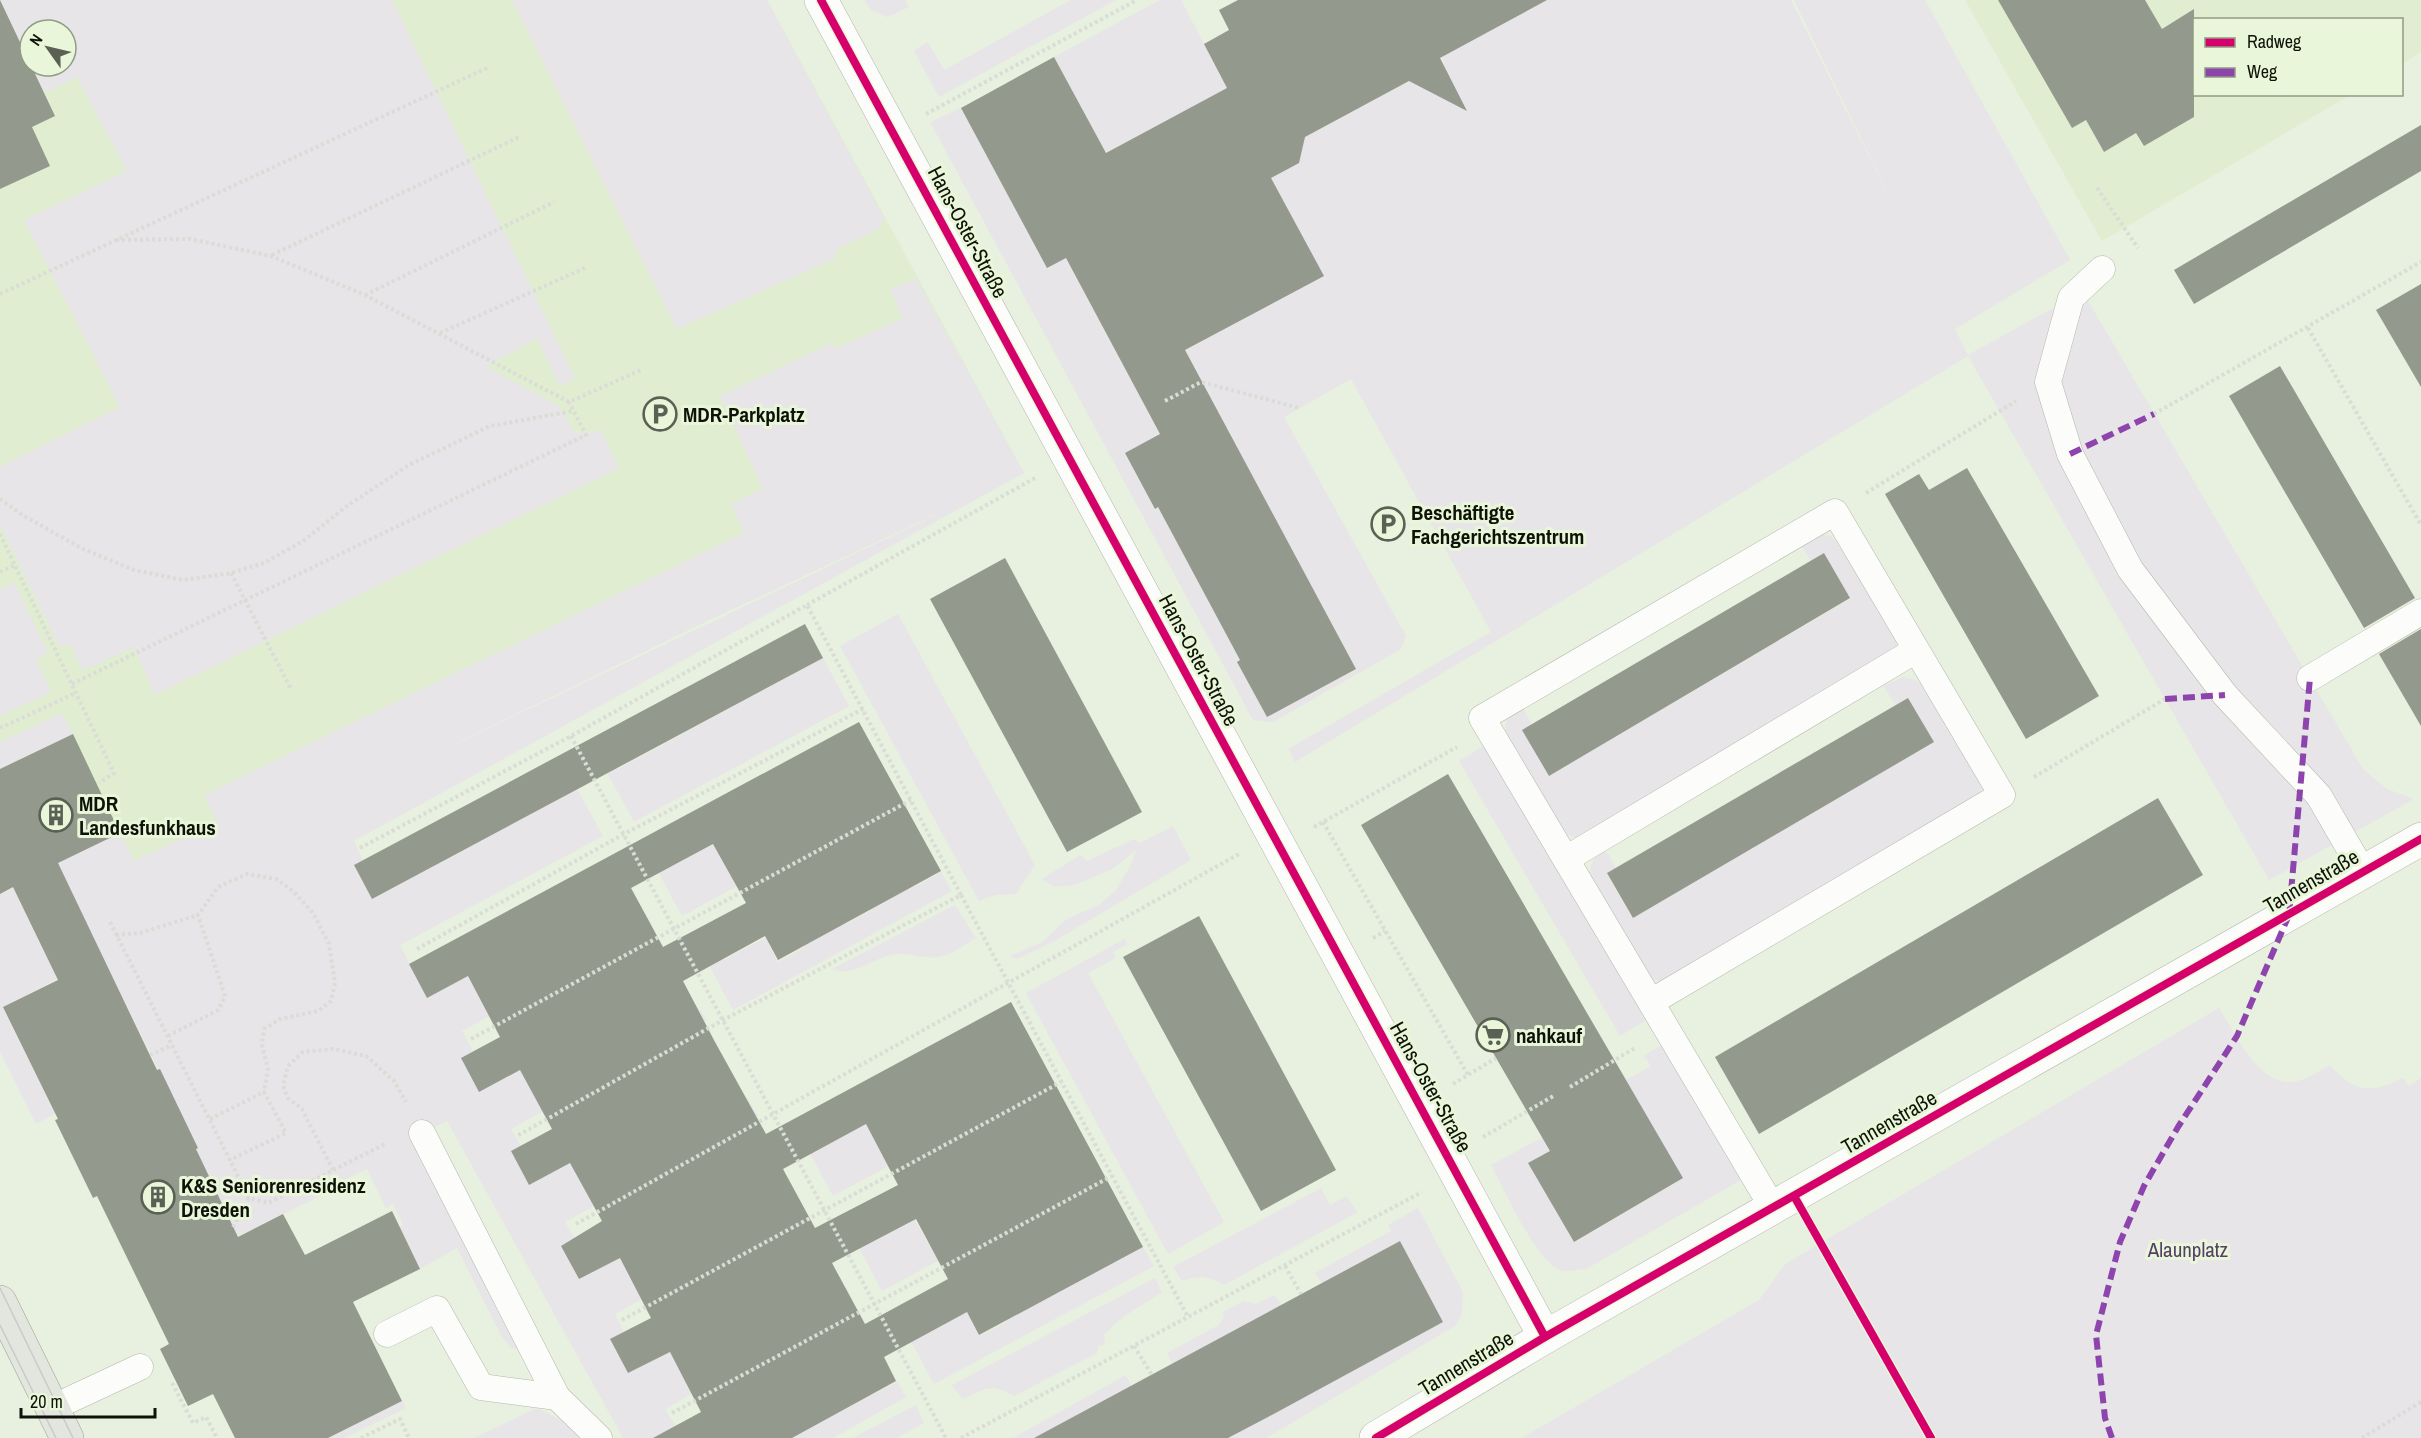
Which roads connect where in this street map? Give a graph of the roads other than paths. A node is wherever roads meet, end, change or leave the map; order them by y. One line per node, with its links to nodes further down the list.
1 (821, 0): 14 (street, Hans-Oster-Straße)
2 (2102, 269): 8 (lane)
3 (2421, 612): 5 (lane)
4 (1916, 650): 7 (lane); 7 (lane); 9 (lane)
5 (2310, 678)
6 (2421, 839): 8 (street, Tannenstraße)
7 (1566, 859): 9 (lane)
8 (2363, 872): 11 (street, Tannenstraße)
9 (1651, 1002): 11 (lane)
10 (421, 1130): 16 (lane)
11 (1783, 1202): 14 (street, Tannenstraße)
12 (0, 1302): 17 (main road)
13 (387, 1334): 16 (lane)
14 (1545, 1337): 20 (street, Tannenstraße)
15 (140, 1367): 17 (lane)
16 (557, 1397): 19 (lane)
17 (52, 1408): 18 (main road)
18 (67, 1438)
19 (599, 1438)
20 (1376, 1438)

